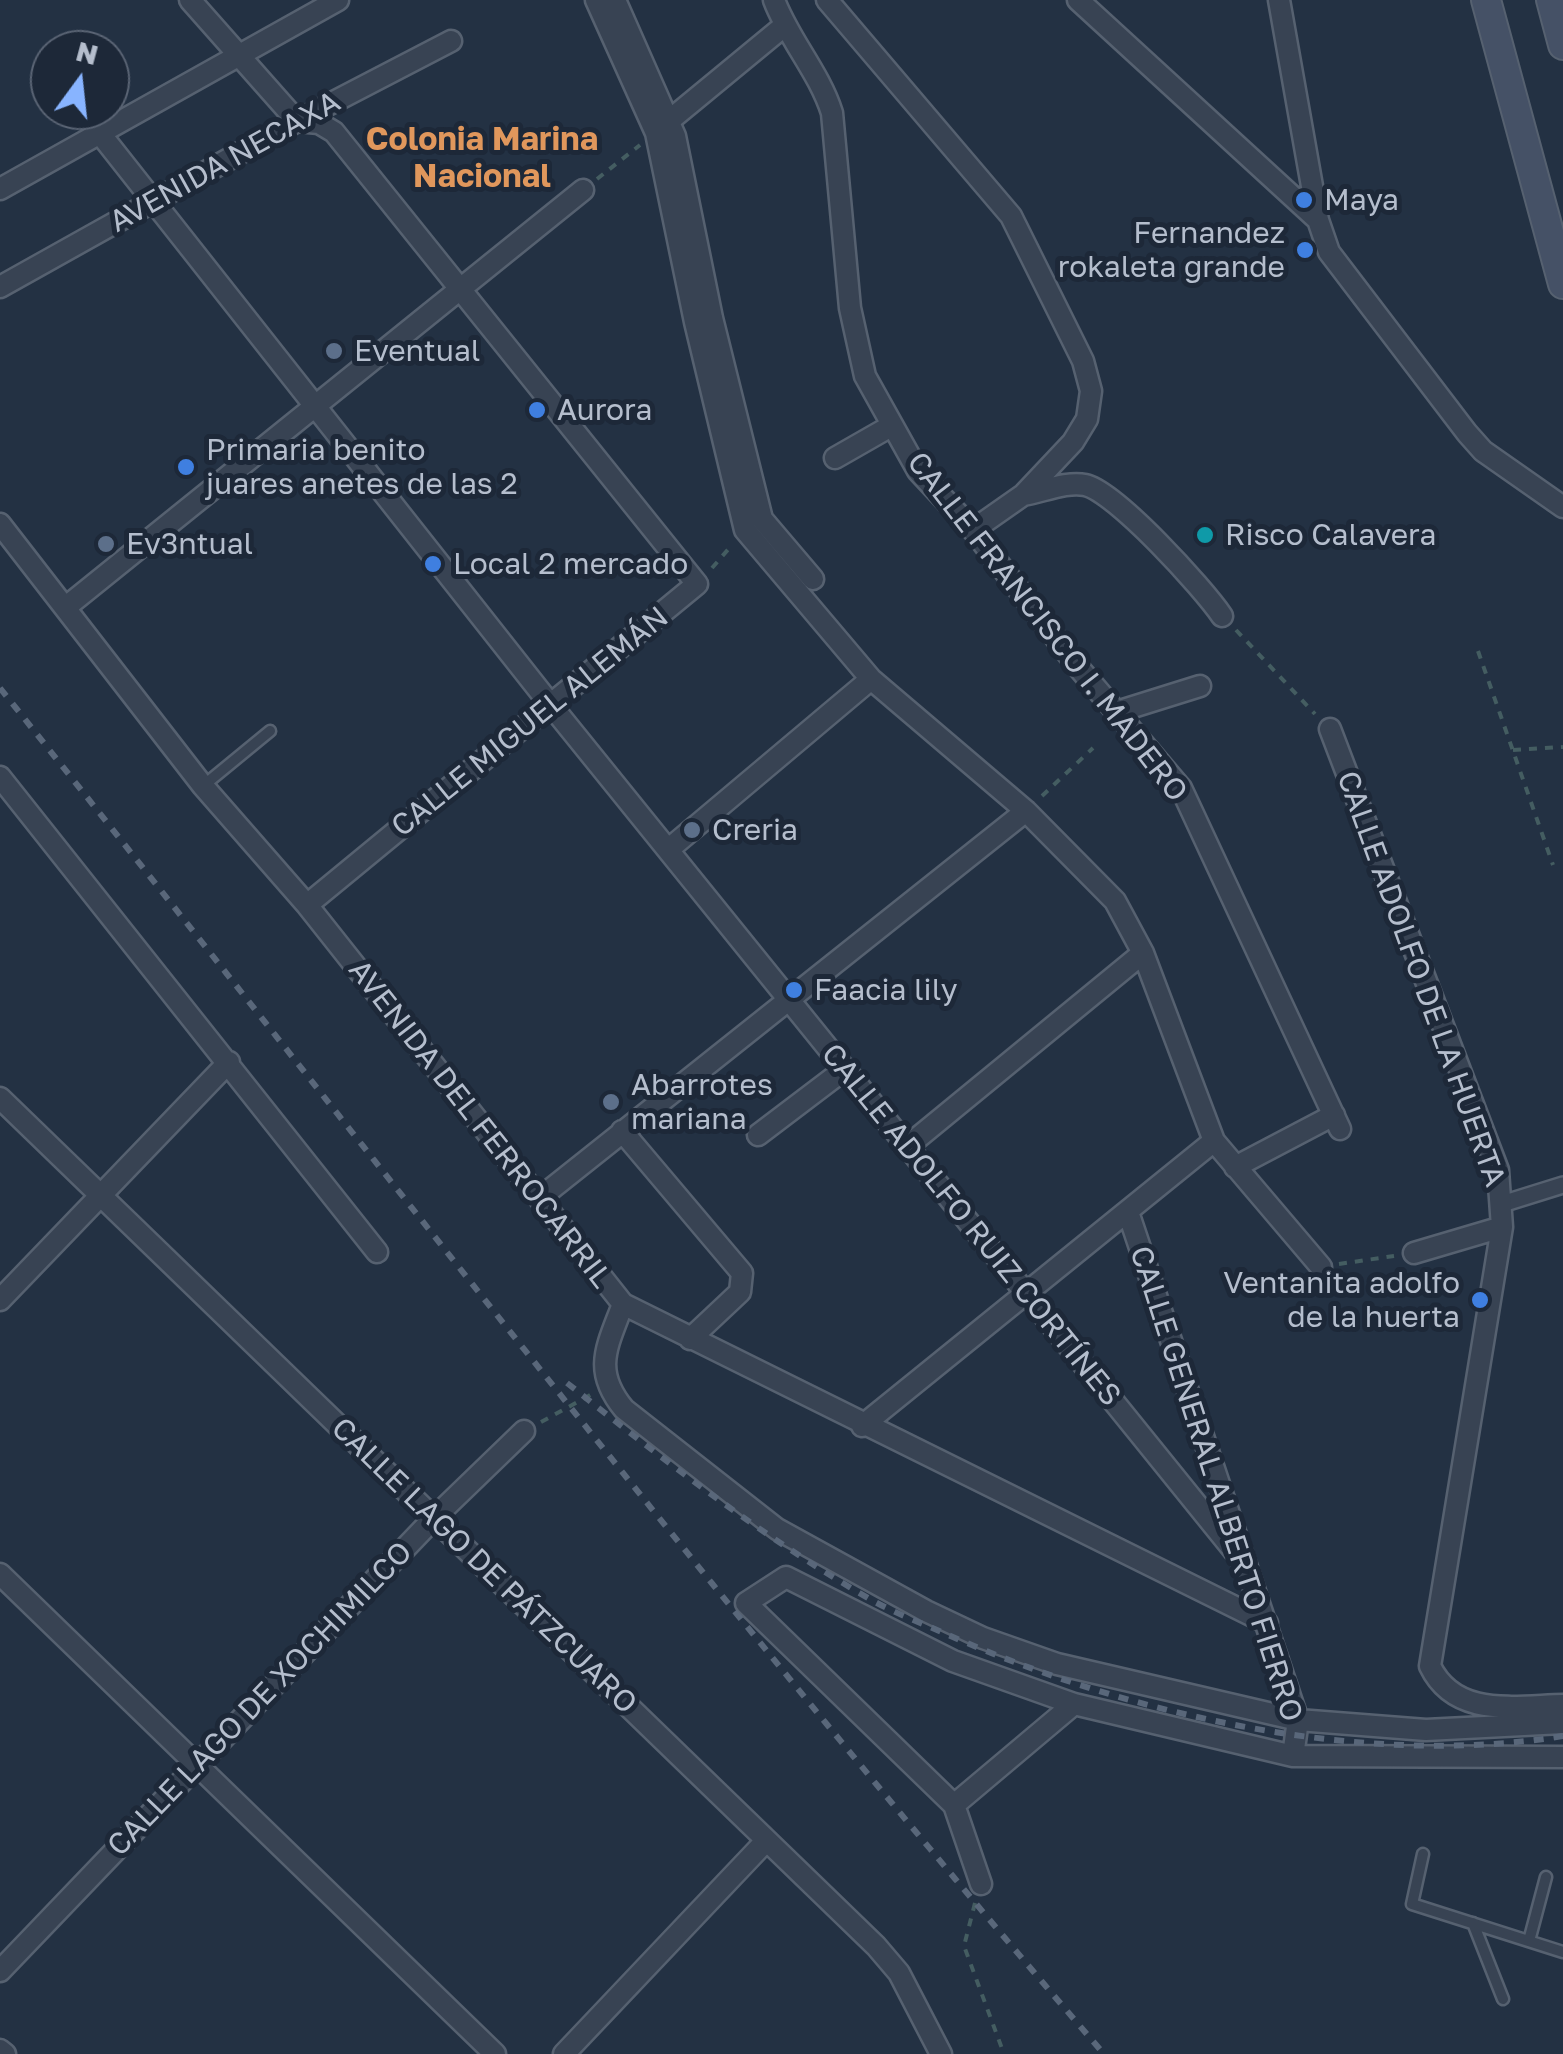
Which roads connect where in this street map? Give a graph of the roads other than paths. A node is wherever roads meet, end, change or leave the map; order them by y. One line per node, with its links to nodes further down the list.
1 (190, 0): 15 (street)
2 (338, 0): 15 (street)
3 (596, 0): 18 (street)
4 (614, 0): 18 (street)
5 (774, 0): 12 (street, CALLE FRANCISCO I. MADERO)
6 (827, 0): 30 (street)
7 (839, 0): 16 (street)
8 (1078, 0): 23 (street)
9 (1279, 0): 23 (street)
10 (1486, 0): 24 (main road)
11 (1551, 0): 13 (main road)
12 (784, 26): 18 (street); 28 (street, CALLE FRANCISCO I. MADERO)
13 (1562, 39)
14 (451, 41): 17 (street, AVENIDA NECAXA)
15 (236, 54): 17 (street); 19 (street)
16 (926, 102)
17 (297, 120): 22 (street, AVENIDA NECAXA); 26 (street)
18 (663, 126): 34 (street); 37 (street)
19 (102, 136): 20 (street); 22 (street, CALLE ADOLFO RUIZ CORTÍNES)
20 (0, 189)
21 (583, 190): 26 (street)
22 (151, 203): 25 (street, AVENIDA NECAXA); 27 (street, CALLE ADOLFO RUIZ CORTÍNES)
23 (1318, 220): 31 (street)
24 (1563, 284)
25 (0, 287)
26 (458, 288): 27 (street); 39 (street, CALLE MIGUEL ALEMÁN)
27 (314, 404): 35 (street); 39 (street, CALLE ADOLFO RUIZ CORTÍNES)
28 (891, 426): 29 (street); 33 (street, CALLE FRANCISCO I. MADERO)
29 (835, 458)
30 (1023, 496): 33 (street); 36 (street)
31 (1563, 506)
32 (0, 524): 35 (street, AVENIDA DEL FERROCARRIL)
33 (973, 530): 40 (street, CALLE FRANCISCO I. MADERO)
34 (813, 579)
35 (66, 606): 44 (street, AVENIDA DEL FERROCARRIL)
36 (1222, 616)
37 (870, 678): 45 (street); 46 (street)
38 (1200, 686): 40 (street)
39 (550, 704): 46 (street, CALLE ADOLFO RUIZ CORTÍNES); 47 (street, CALLE MIGUEL ALEMÁN)
40 (1120, 711): 57 (street, CALLE FRANCISCO I. MADERO)
41 (1330, 729): 61 (street, CALLE ADOLFO DE LA HUERTA)
42 (270, 731): 44 (lane)
43 (0, 777): 50 (street)
44 (204, 786): 47 (street, AVENIDA DEL FERROCARRIL)
45 (1026, 811): 48 (street); 49 (street)
46 (669, 849): 49 (street, CALLE ADOLFO RUIZ CORTÍNES)
47 (307, 905): 60 (street, AVENIDA DEL FERROCARRIL)
48 (1143, 953): 55 (street); 56 (street)
49 (787, 998): 51 (street, CALLE ADOLFO RUIZ CORTÍNES); 53 (street)
50 (229, 1062): 59 (street); 64 (street)
51 (845, 1069): 54 (street); 56 (street, CALLE ADOLFO RUIZ CORTÍNES)
52 (0, 1098): 59 (street, CALLE LAGO DE PÁTZCUARO)
53 (622, 1131): 60 (street); 70 (street)
54 (758, 1135)
55 (1214, 1141): 57 (street); 62 (street)
56 (909, 1145): 67 (street, CALLE ADOLFO RUIZ CORTÍNES)
57 (1235, 1166): 66 (street)
58 (1563, 1185): 61 (street)
59 (100, 1196): 68 (street); 73 (street, CALLE LAGO DE PÁTZCUARO)
60 (541, 1197): 69 (street, AVENIDA DEL FERROCARRIL)
61 (1502, 1204): 63 (street, CALLE ADOLFO DE LA HUERTA)
62 (1128, 1212): 67 (street); 74 (street, CALLE GENERAL ALBERTO FIERRO)
63 (1502, 1226): 65 (street); 78 (street, CALLE ADOLFO DE LA HUERTA)
64 (377, 1252)
65 (1414, 1252)
66 (1321, 1267)
67 (1025, 1291): 71 (street); 74 (street, CALLE ADOLFO RUIZ CORTÍNES)
68 (0, 1300)
69 (622, 1304): 70 (street, AVENIDA DEL FERROCARRIL); 79 (street)
70 (690, 1340): 71 (street, AVENIDA DEL FERROCARRIL)
71 (862, 1426): 76 (street, AVENIDA DEL FERROCARRIL)
72 (524, 1431): 73 (street, CALLE LAGO DE XOCHIMILCO)
73 (435, 1517): 83 (street, CALLE LAGO DE XOCHIMILCO); 85 (street, CALLE LAGO DE PÁTZCUARO)
74 (1244, 1562): 76 (street, CALLE GENERAL ALBERTO FIERRO)
75 (0, 1574): 83 (street)
76 (1267, 1624): 79 (street, CALLE GENERAL ALBERTO FIERRO)
77 (1074, 1704): 81 (street); 84 (street); 84 (street)
78 (1563, 1705)
79 (1298, 1720): 80 (street); 81 (street, CALLE GENERAL ALBERTO FIERRO)
80 (1563, 1723)
81 (1293, 1756): 82 (street)
82 (1563, 1757)
83 (198, 1765): 92 (street, CALLE LAGO DE XOCHIMILCO); 94 (street)
84 (954, 1805): 88 (street)
85 (766, 1842): 95 (street); 96 (street, CALLE LAGO DE PÁTZCUARO)
86 (1423, 1854): 89 (lane)
87 (1546, 1877): 90 (lane)
88 (981, 1884)
89 (1473, 1923): 90 (lane); 93 (lane)
90 (1529, 1941): 91 (lane)
91 (1563, 1952)
92 (0, 1971)
93 (1503, 1999)
94 (495, 2054)
95 (564, 2054)
96 (941, 2054)

